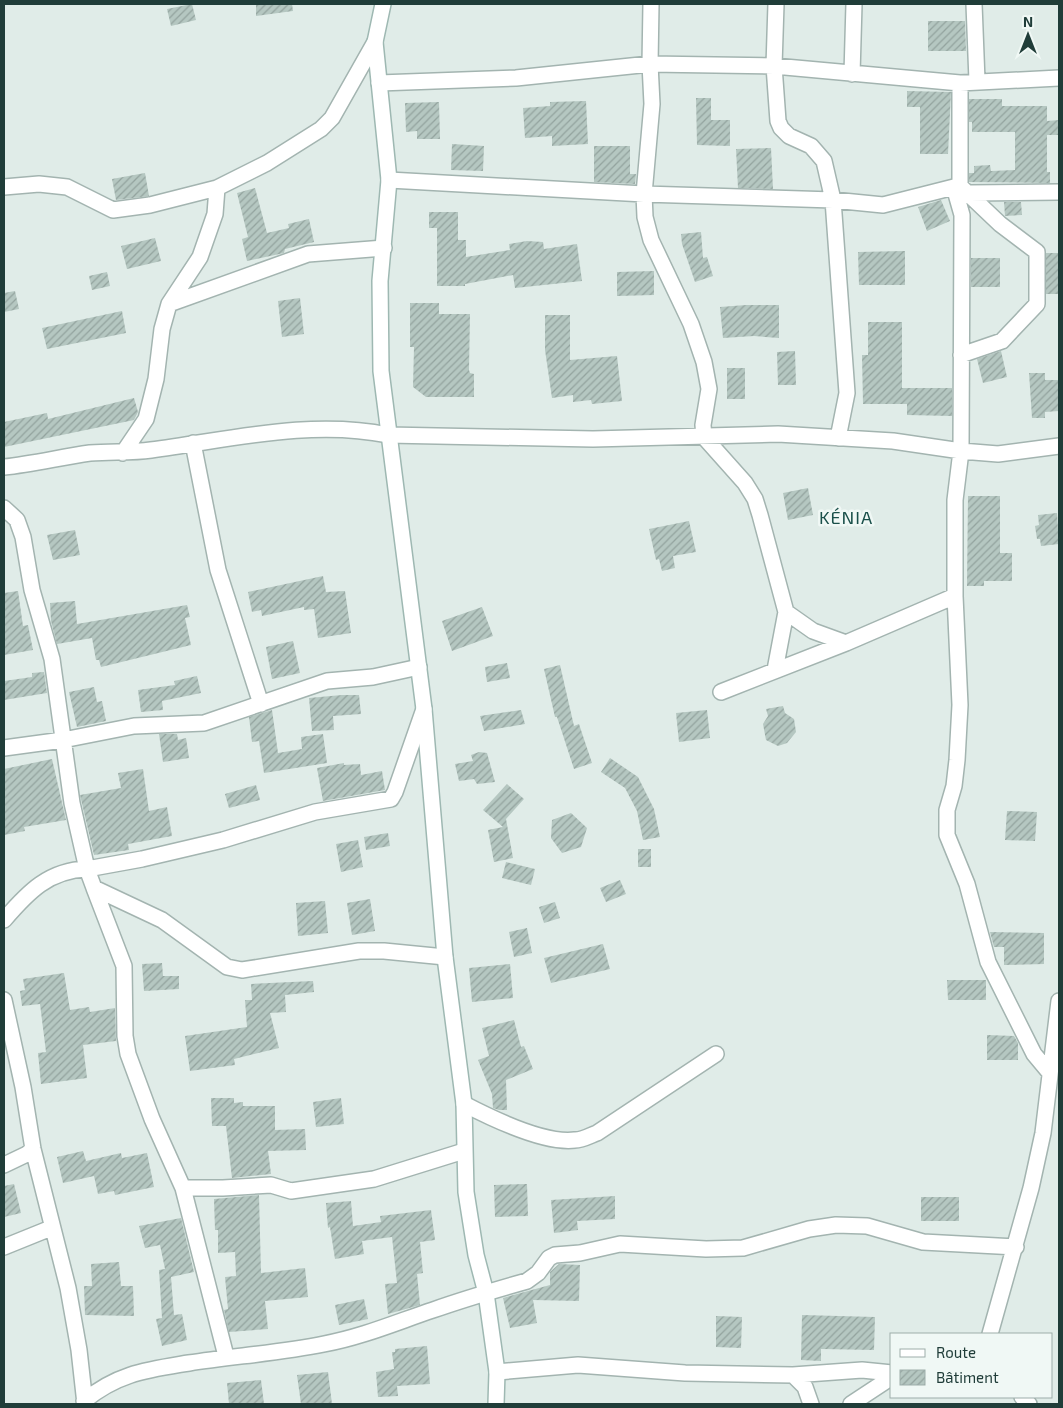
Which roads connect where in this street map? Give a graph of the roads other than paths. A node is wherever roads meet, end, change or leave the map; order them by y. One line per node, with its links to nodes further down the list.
1 (383, 4): 6 (street)
2 (651, 4): 7 (street)
3 (776, 4): 8 (street)
4 (854, 4): 9 (street)
5 (974, 4): 11 (street)
6 (375, 42): 12 (street); 16 (street)
7 (650, 64): 8 (street); 12 (street); 19 (street)
8 (774, 66): 9 (street); 20 (street)
9 (852, 74): 13 (street)
10 (1059, 78): 11 (street)
11 (977, 81): 13 (street)
12 (379, 83): 14 (street)
13 (960, 83): 18 (street)
14 (389, 180): 19 (street); 21 (street)
15 (4, 187): 16 (street)
16 (217, 188): 22 (street)
17 (1059, 192): 18 (street)
18 (970, 193): 23 (street)
19 (644, 194): 20 (street); 25 (street)
20 (833, 200): 23 (street); 26 (street)
21 (384, 248): 22 (street); 24 (street)
22 (169, 304): 30 (street)
23 (961, 355): 29 (street)
24 (388, 435): 25 (street); 27 (street); 36 (street)
25 (704, 437): 26 (street); 34 (street)
26 (838, 438): 29 (street)
27 (193, 443): 30 (street); 39 (street)
28 (1059, 446): 29 (street)
29 (961, 451): 33 (street)
30 (123, 453): 31 (street)
31 (4, 467)
32 (4, 508): 41 (street)
33 (955, 596): 35 (street); 50 (street)
34 (786, 612): 35 (street); 37 (street)
35 (846, 643): 37 (street)
36 (419, 667): 39 (street); 40 (street)
37 (775, 670): 38 (street)
38 (721, 692)
39 (261, 704): 41 (street)
40 (424, 708): 43 (street); 46 (street)
41 (63, 740): 42 (street); 43 (street)
42 (4, 748)
43 (87, 869): 44 (street); 45 (street)
44 (94, 888): 46 (street); 55 (street)
45 (4, 920)
46 (445, 957): 51 (street)
47 (4, 1000): 52 (street)
48 (1059, 1001): 50 (street)
49 (716, 1054): 51 (street)
50 (1049, 1072): 58 (street)
51 (464, 1104): 53 (street)
52 (33, 1149): 54 (street); 56 (street)
53 (464, 1151): 55 (street); 59 (street)
54 (4, 1165)
55 (184, 1188): 61 (street)
56 (51, 1228): 57 (street); 66 (street)
57 (4, 1247)
58 (1016, 1247): 59 (street); 60 (street)
59 (486, 1293): 61 (street); 62 (street)
60 (990, 1333)
61 (226, 1356): 66 (street)
62 (496, 1372): 63 (street); 67 (street)
63 (792, 1375): 64 (street); 68 (street)
64 (890, 1375)
65 (890, 1376): 69 (street)
66 (85, 1403)
67 (496, 1404)
68 (811, 1404)
69 (850, 1404)

